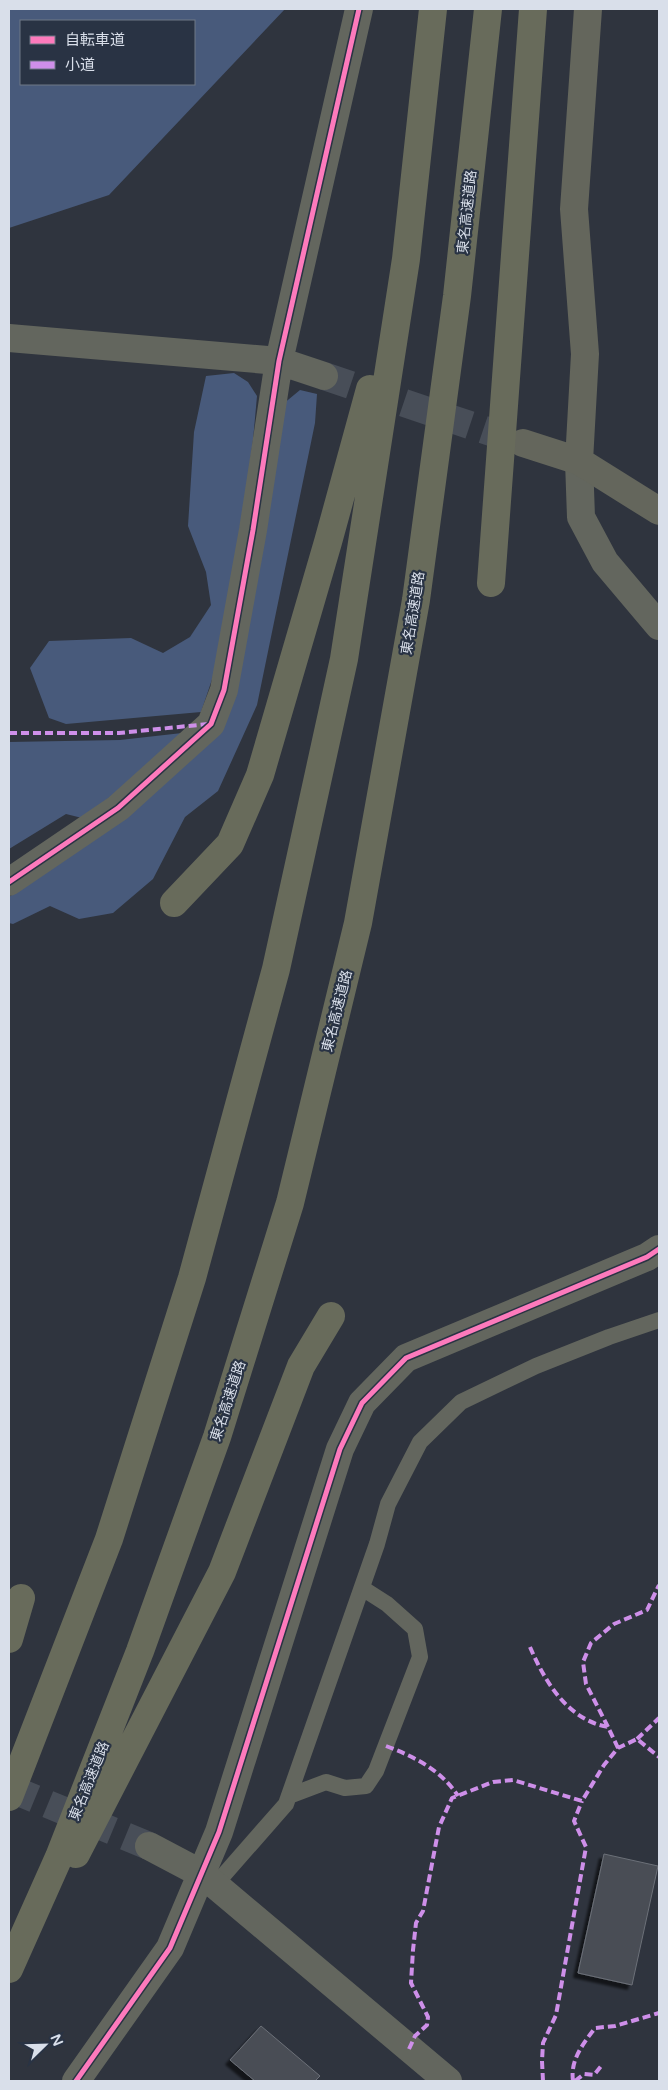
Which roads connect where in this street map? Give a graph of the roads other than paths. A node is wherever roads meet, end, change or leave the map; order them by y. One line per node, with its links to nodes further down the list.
1 (359, 9): 8 (street)
2 (433, 9): 6 (highway)
3 (488, 9): 27 (highway, 東名高速道路)
4 (533, 9): 13 (highway)
5 (588, 9): 11 (street)
6 (406, 259): 16 (highway); 24 (highway)
7 (9, 338): 8 (street)
8 (279, 361): 9 (street); 15 (street)
9 (324, 376)
10 (523, 443): 11 (street)
11 (579, 461): 12 (street); 14 (street)
12 (659, 510)
13 (491, 583)
14 (659, 626)
15 (9, 882)
16 (174, 903)
17 (659, 1249): 26 (street)
18 (331, 1316): 28 (highway)
19 (659, 1320): 20 (lane)
20 (362, 1588): 23 (lane); 23 (lane)
21 (21, 1598): 22 (highway)
22 (9, 1639)
23 (289, 1796): 26 (lane)
24 (9, 1797)
25 (149, 1846): 26 (street)
26 (209, 1880): 29 (street); 30 (street)
27 (9, 1968)
28 (9, 1986)
29 (76, 2081)
30 (448, 2081)

